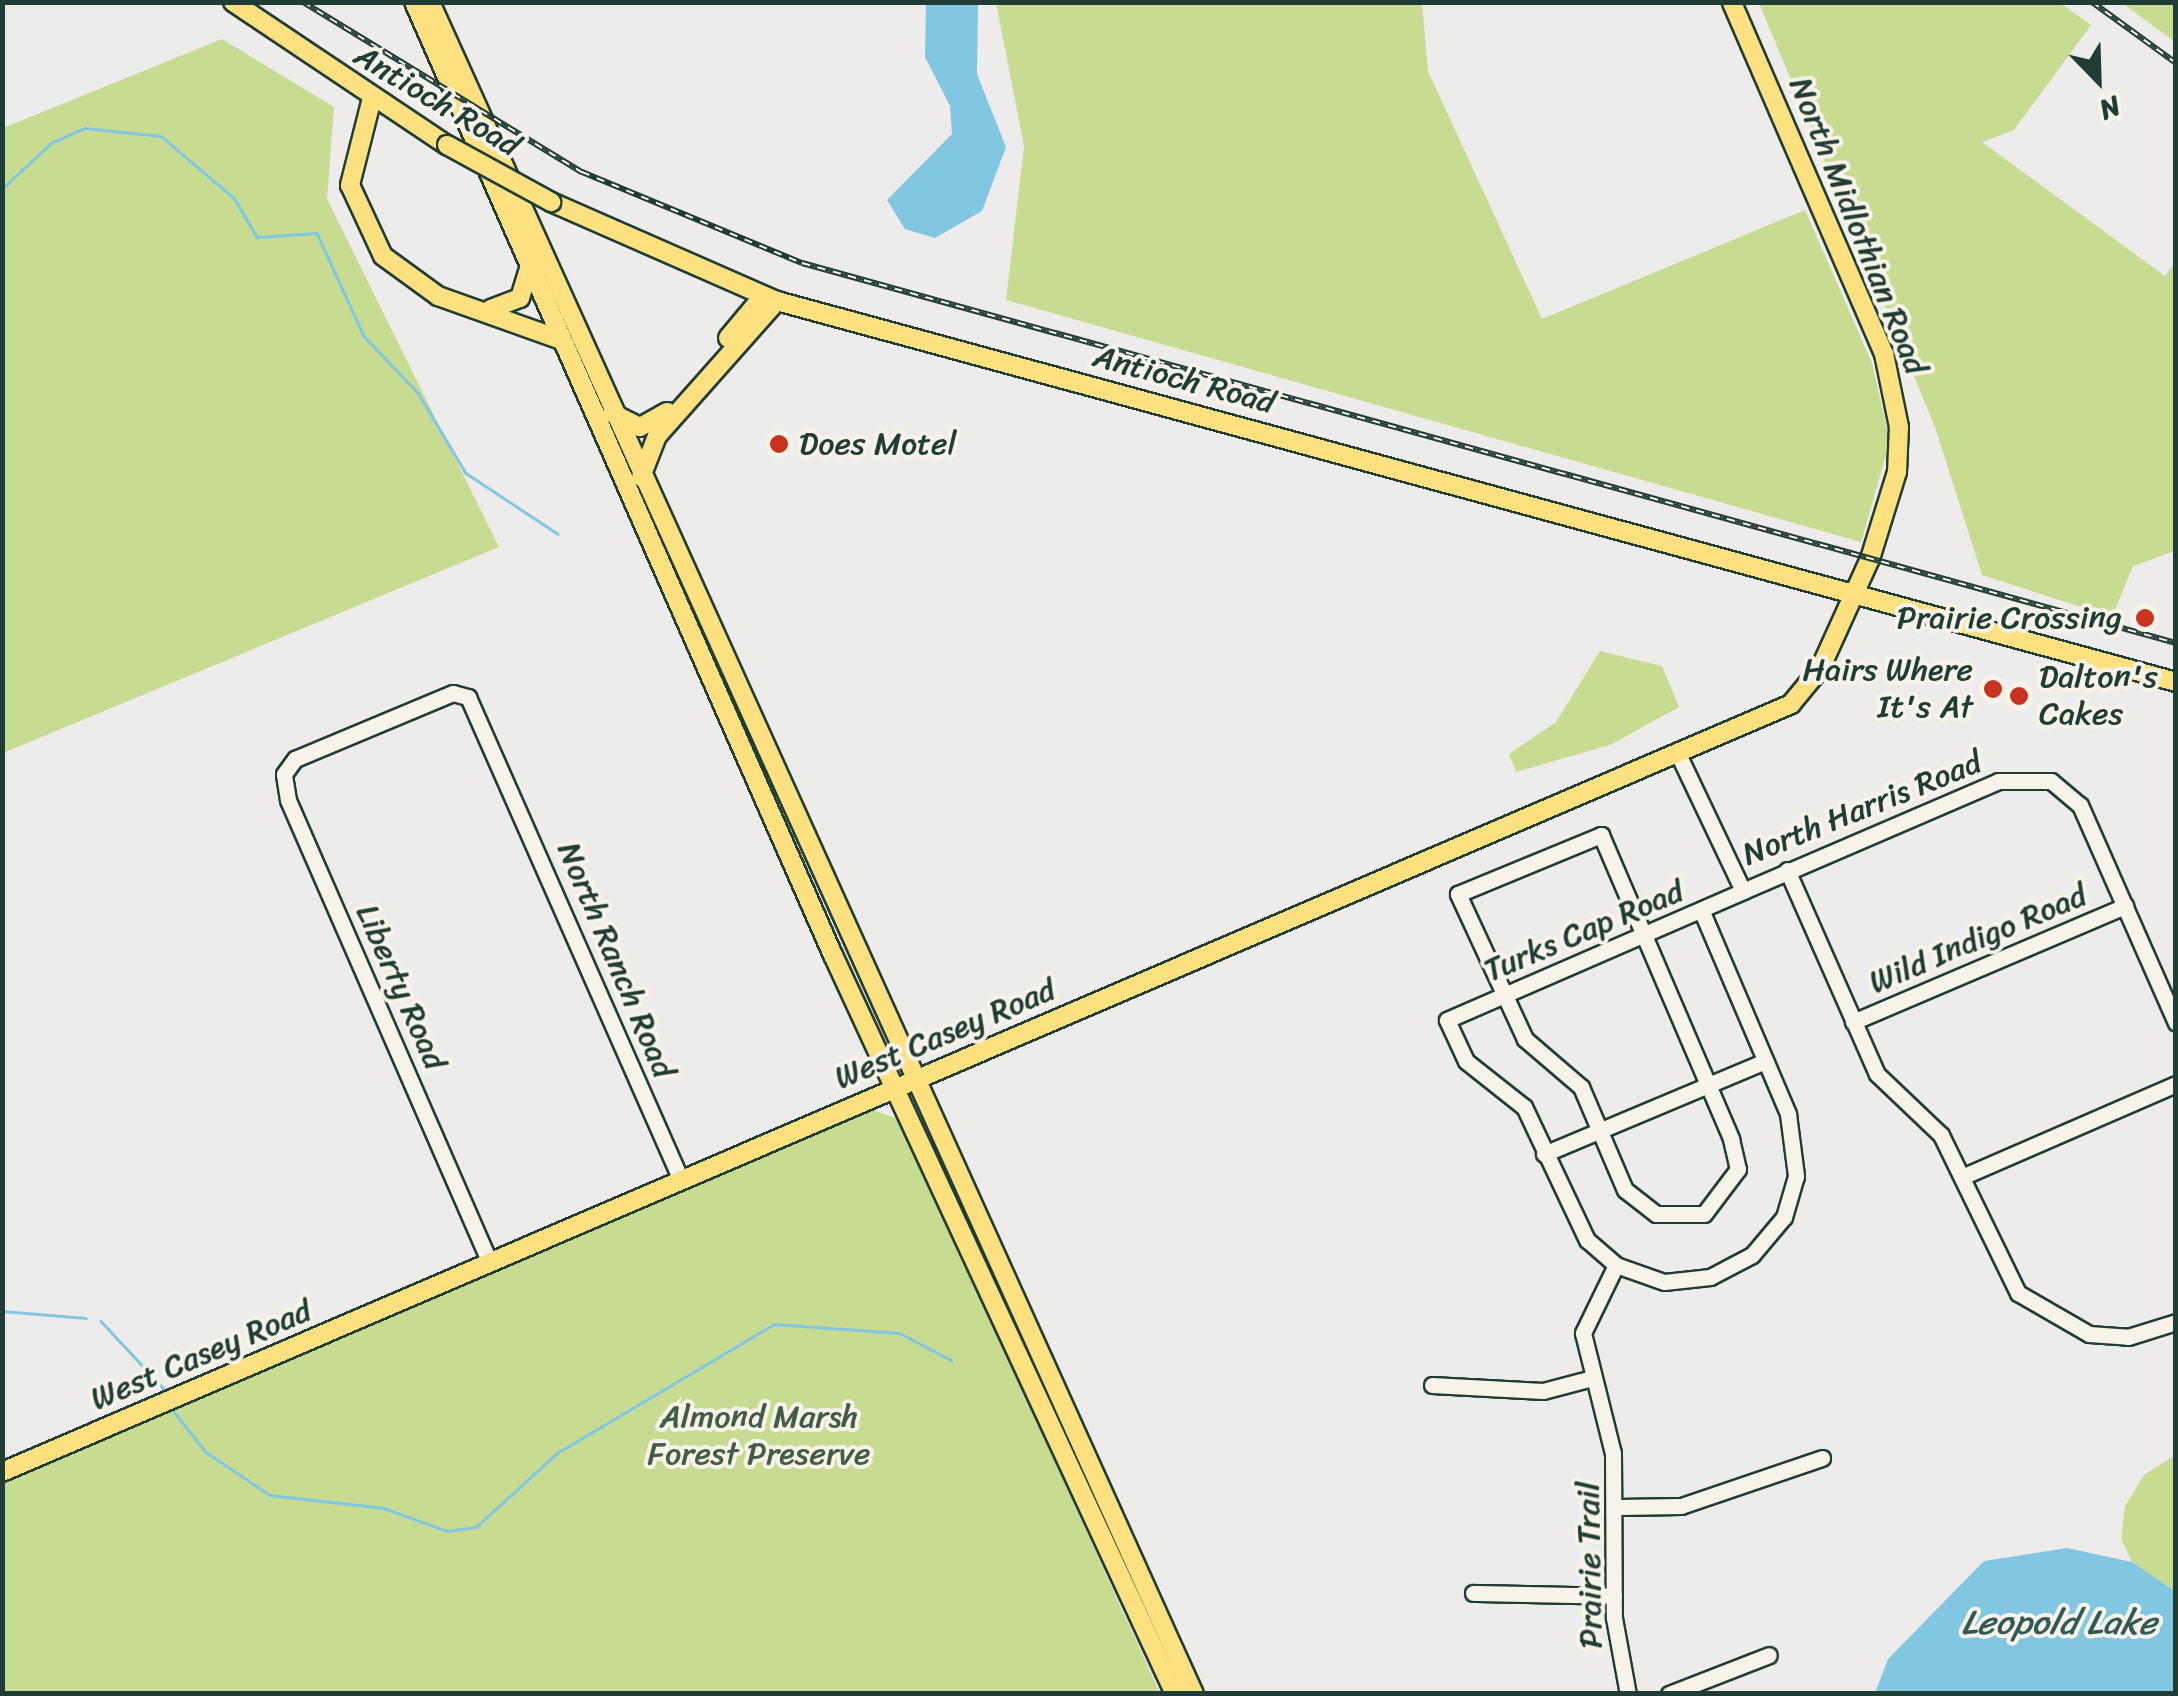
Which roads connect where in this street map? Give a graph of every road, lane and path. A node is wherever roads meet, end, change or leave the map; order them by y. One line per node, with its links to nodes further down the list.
1 (233, 2): 5 (main road, Antioch Road)
2 (414, 2): 6 (main road)
3 (430, 2): 10 (main road)
4 (1732, 2): 12 (main road, North Midlothian Road)
5 (371, 102): 7 (main road, Antioch Road, bridge); 8 (main road)
6 (528, 262): 8 (main road); 9 (main road)
7 (770, 298): 10 (main road); 11 (main road); 12 (main road, Antioch Road)
8 (486, 310): 9 (main road)
9 (563, 342): 25 (main road)
10 (612, 413): 11 (main road)
11 (641, 478): 25 (main road)
12 (1856, 592): 13 (main road, Antioch Road); 15 (main road, West Casey Road)
13 (2176, 682)
14 (320, 749): 31 (street, North Ranch Road); 32 (street, Liberty Road)
15 (1679, 756): 17 (street, North Harris Road); 25 (main road, West Casey Road)
16 (1787, 870): 17 (street, North Harris Road); 18 (street, North Harris Road); 22 (street)
17 (1743, 891): 19 (street, Turks Cap Road)
18 (2125, 906): 22 (street, Wild Indigo Road); 23 (street, North Harris Road)
19 (1702, 912): 20 (street, Turks Cap Road); 24 (street)
20 (1644, 935): 21 (street, Turks Cap Road); 21 (street); 26 (street)
21 (1505, 995): 28 (street); 29 (street, Turks Cap Road)
22 (1853, 1022): 30 (street)
23 (2176, 1023)
24 (1765, 1061): 26 (street); 33 (street)
25 (904, 1084): 31 (main road, West Casey Road); 43 (main road); 44 (main road)
26 (1708, 1084): 28 (street); 28 (street)
27 (2176, 1084): 30 (street)
28 (1600, 1131): 29 (street)
29 (1544, 1154): 33 (street)
30 (1962, 1177): 34 (street)
31 (681, 1180): 32 (main road, West Casey Road)
32 (490, 1263): 38 (main road, West Casey Road)
33 (1616, 1265): 35 (street, Prairie Trail)
34 (2176, 1322)
35 (1592, 1378): 36 (street); 39 (street, Prairie Trail)
36 (1432, 1385)
37 (1822, 1458): 39 (street)
38 (2, 1472)
39 (1618, 1508): 41 (street, Prairie Trail)
40 (1474, 1593): 41 (street)
41 (1614, 1596): 45 (street, Prairie Trail)
42 (1769, 1655): 46 (street)
43 (1176, 1694)
44 (1194, 1694)
45 (1628, 1694)
46 (1669, 1694)

